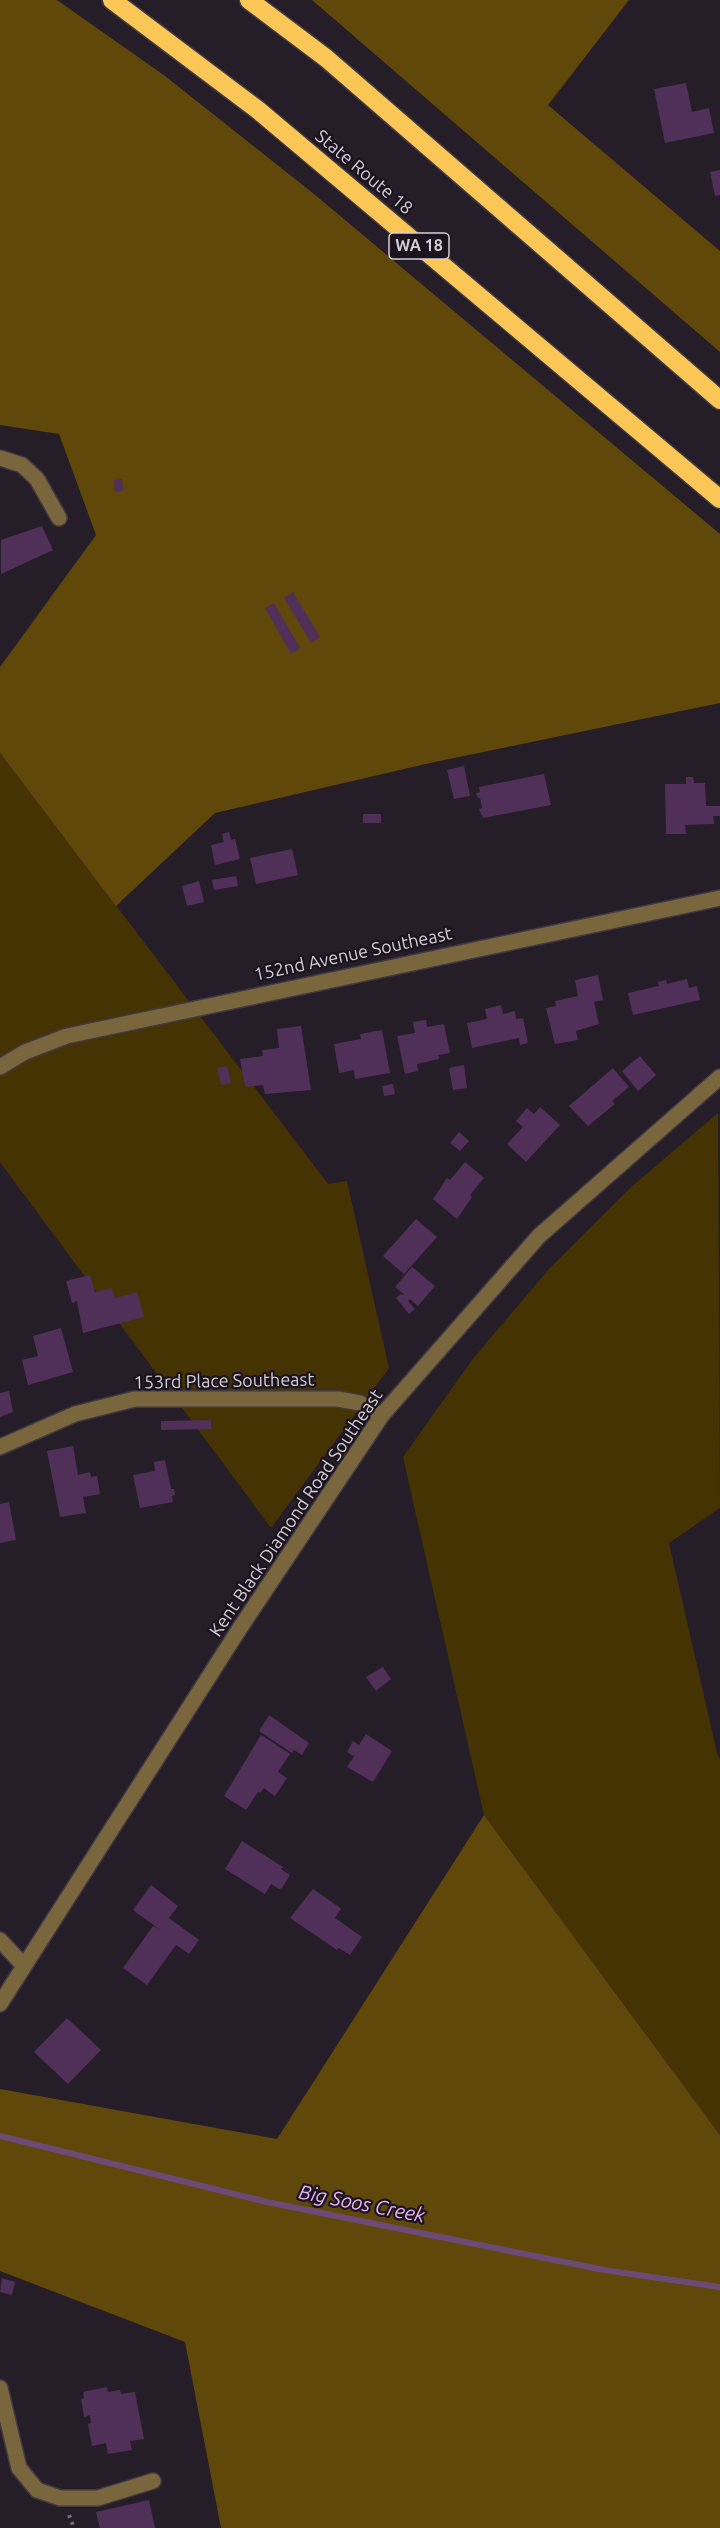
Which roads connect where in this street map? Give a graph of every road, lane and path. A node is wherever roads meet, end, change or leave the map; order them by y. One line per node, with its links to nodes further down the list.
1 (112, 0): 5 (highway, State Route 18 / WA 18)
2 (249, 0): 3 (highway)
3 (720, 400)
4 (0, 458): 6 (street)
5 (720, 499)
6 (59, 518)
7 (720, 898): 8 (street, 152nd Avenue Southeast)
8 (0, 1066)
9 (720, 1077): 10 (street, Kent Black Diamond Road Southeast)
10 (382, 1415): 11 (street, 153rd Place Southeast); 13 (street, Kent Black Diamond Road Southeast)
11 (0, 1447)
12 (0, 1940): 13 (street)
13 (24, 1966): 14 (street, Kent Black Diamond Road Southeast)
14 (0, 2004)
15 (0, 2388): 16 (street)
16 (153, 2481)

